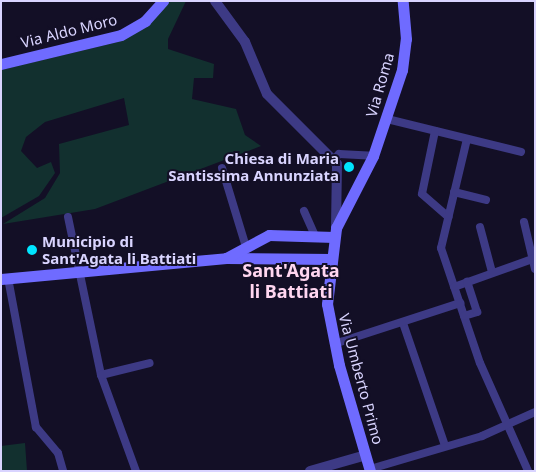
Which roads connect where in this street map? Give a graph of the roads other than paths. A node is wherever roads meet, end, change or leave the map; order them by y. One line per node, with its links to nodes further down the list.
1 (163, 1): 4 (main road, Via Aldo Moro)
2 (215, 1): 10 (street)
3 (403, 1): 5 (main road, Via Roma)
4 (1, 64)
5 (387, 119): 6 (street); 9 (main road, Via Roma)
6 (435, 131): 7 (street); 16 (street)
7 (467, 139): 8 (street); 12 (street)
8 (521, 152)
9 (373, 156): 10 (street); 19 (main road, Via Roma)
10 (335, 161): 19 (street)
11 (222, 168): 21 (street)
12 (454, 192): 13 (street); 16 (street)
13 (486, 200)
14 (304, 211): 20 (street)
15 (68, 217): 27 (street)
16 (448, 217): 31 (street)
17 (524, 222): 23 (street)
18 (480, 227): 28 (street)
19 (335, 233): 20 (main road); 24 (main road, Via Umberto Primo)
20 (315, 236): 21 (main road)
21 (244, 248): 22 (main road); 25 (main road)
22 (226, 258): 25 (main road); 27 (main road)
23 (533, 258): 26 (street); 28 (street)
24 (331, 259): 25 (main road); 35 (main road, Via Umberto Primo)
25 (244, 262)
26 (535, 269)
27 (78, 272): 29 (main road); 37 (street)
28 (492, 272): 30 (street)
29 (4, 278): 44 (street)
30 (467, 282): 31 (street); 33 (street)
31 (454, 286): 32 (street)
32 (460, 303): 33 (street); 34 (street)
33 (464, 316): 39 (street)
34 (403, 323): 35 (street); 40 (street)
35 (334, 344): 41 (main road, Via Umberto Primo)
36 (150, 363): 37 (street)
37 (101, 376): 42 (street)
38 (535, 412): 39 (street)
39 (510, 425): 40 (street); 46 (street)
40 (445, 446): 43 (street)
41 (366, 455): 43 (main road, Via Umberto Primo); 45 (street)
42 (136, 470)
43 (370, 470)
44 (63, 471)
45 (310, 471)
46 (528, 471)

